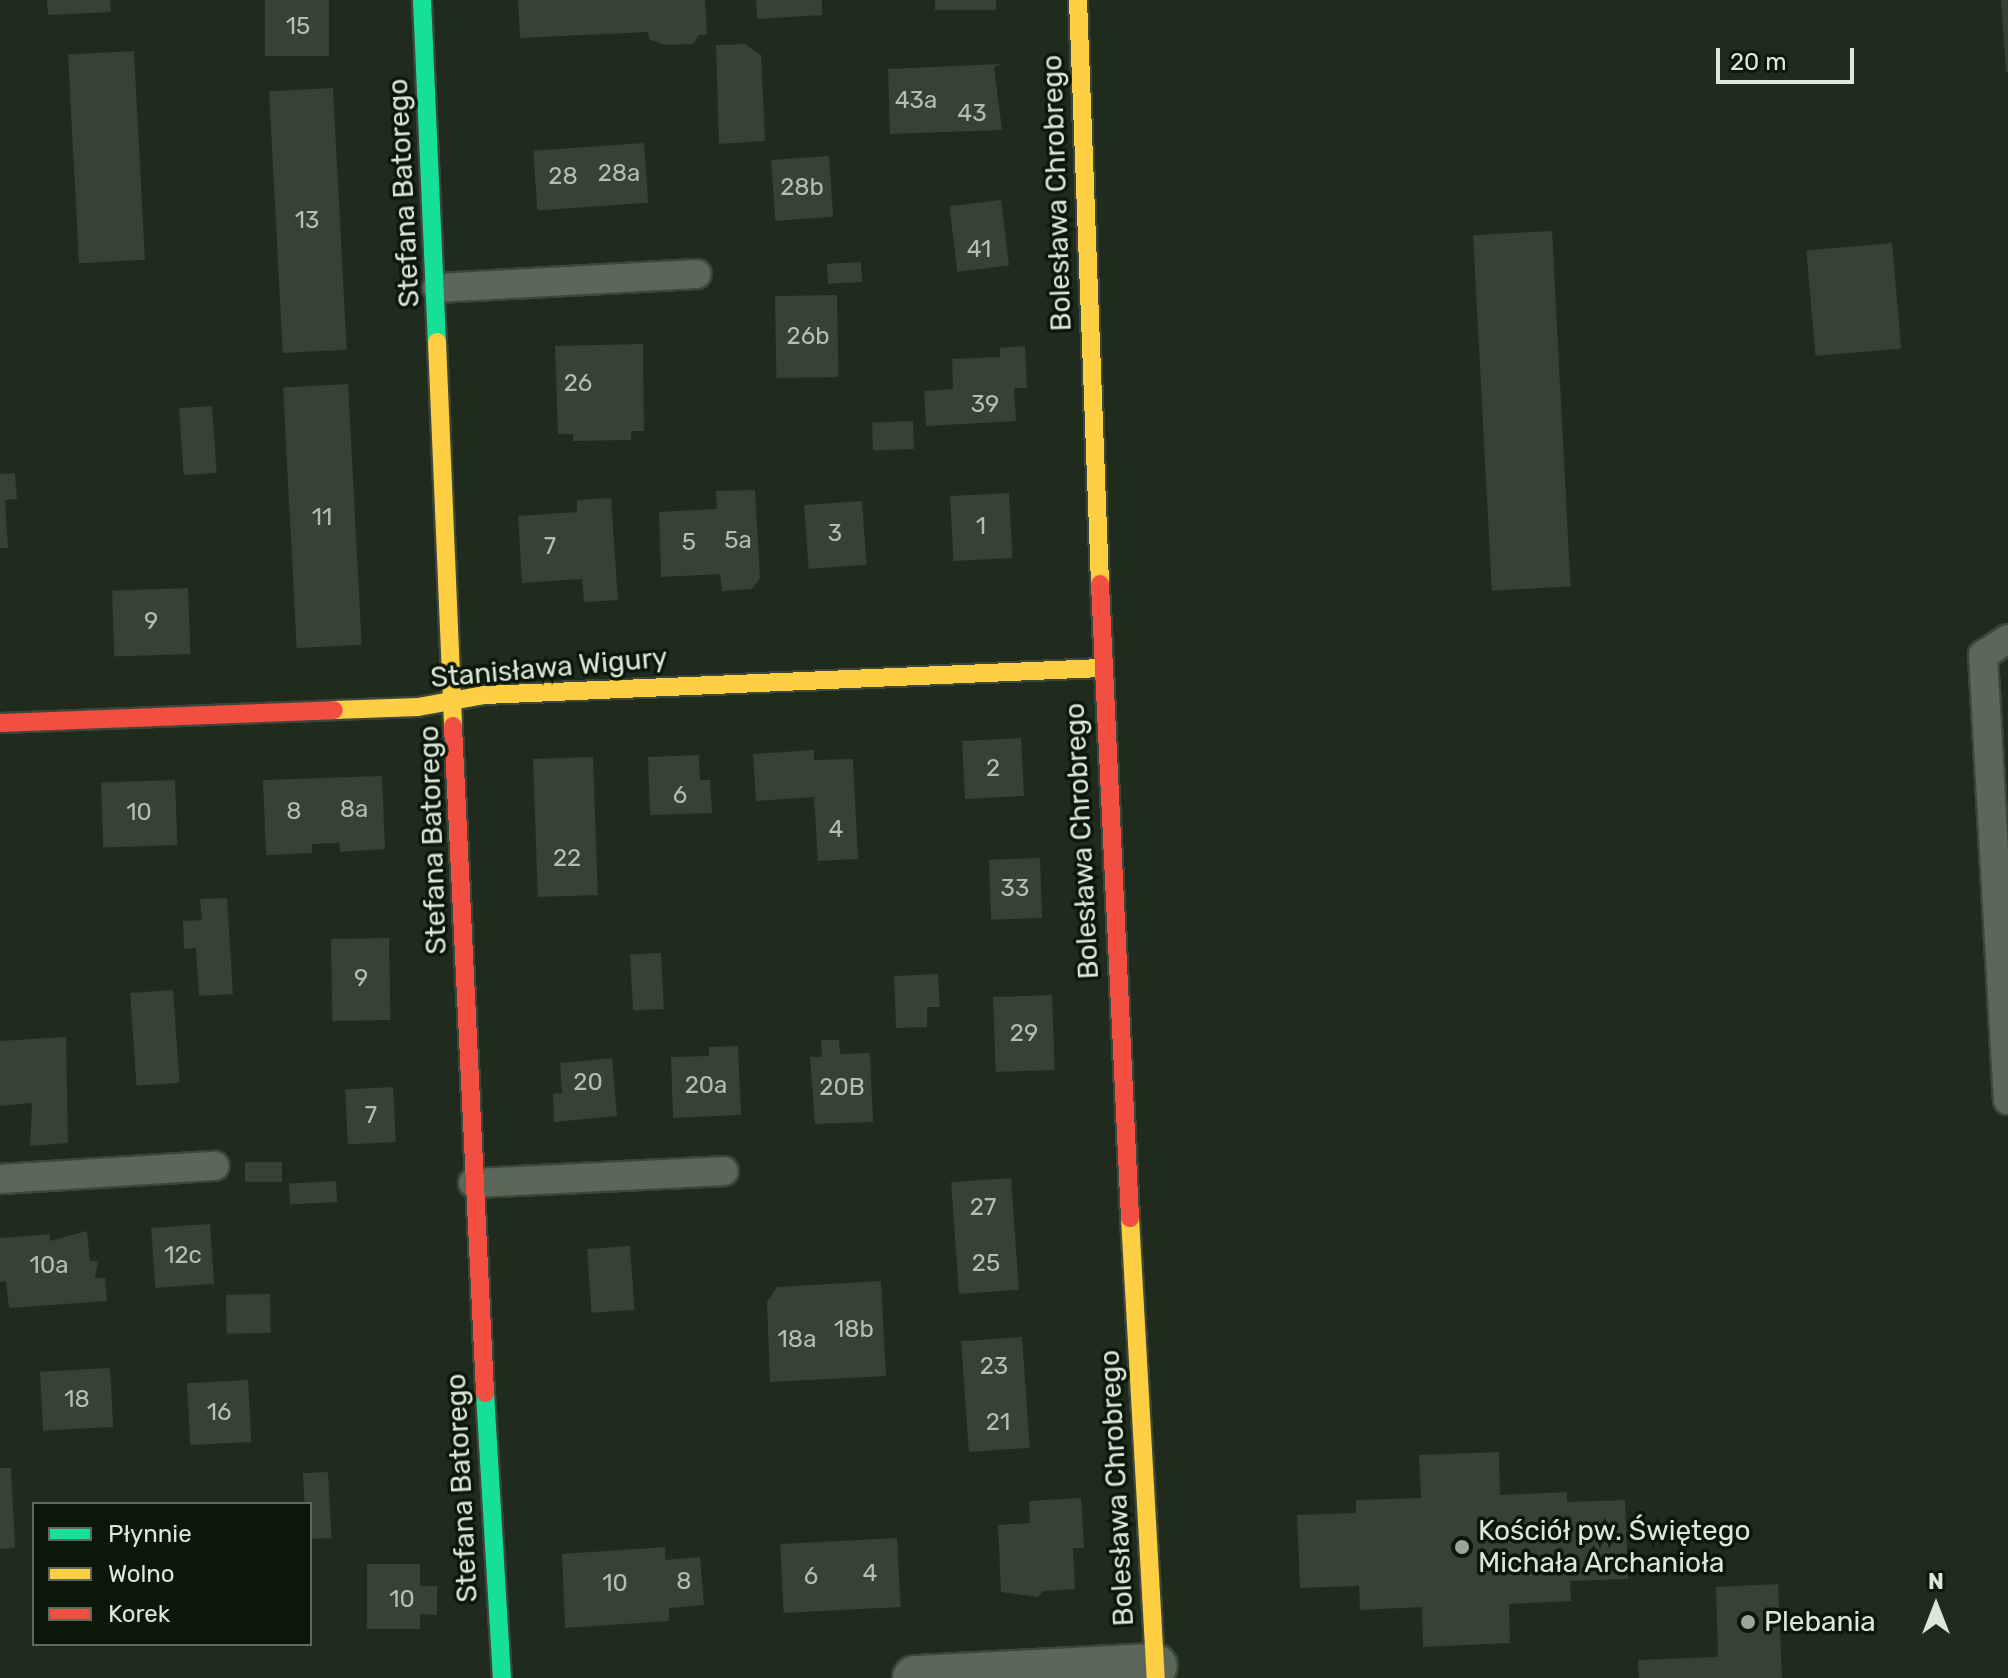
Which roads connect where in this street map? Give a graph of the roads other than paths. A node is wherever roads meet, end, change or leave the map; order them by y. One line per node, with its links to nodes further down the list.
1 (422, 0): 4 (street, Stefana Batorego)
2 (1078, 0): 6 (street, Bolesława Chrobrego)
3 (697, 274): 4 (lane)
4 (437, 288): 7 (street, Stefana Batorego)
5 (2008, 639): 9 (lane)
6 (1102, 668): 7 (street, Stanisława Wigury); 14 (street, Bolesława Chrobrego)
7 (455, 701): 8 (street, Stanisława Wigury); 13 (street, Stefana Batorego)
8 (0, 723)
9 (2008, 1100)
10 (215, 1166): 12 (lane)
11 (724, 1171): 13 (lane)
12 (0, 1179)
13 (473, 1183): 15 (street, Stefana Batorego)
14 (1155, 1672): 16 (street)
15 (502, 1678)
16 (915, 1678)

